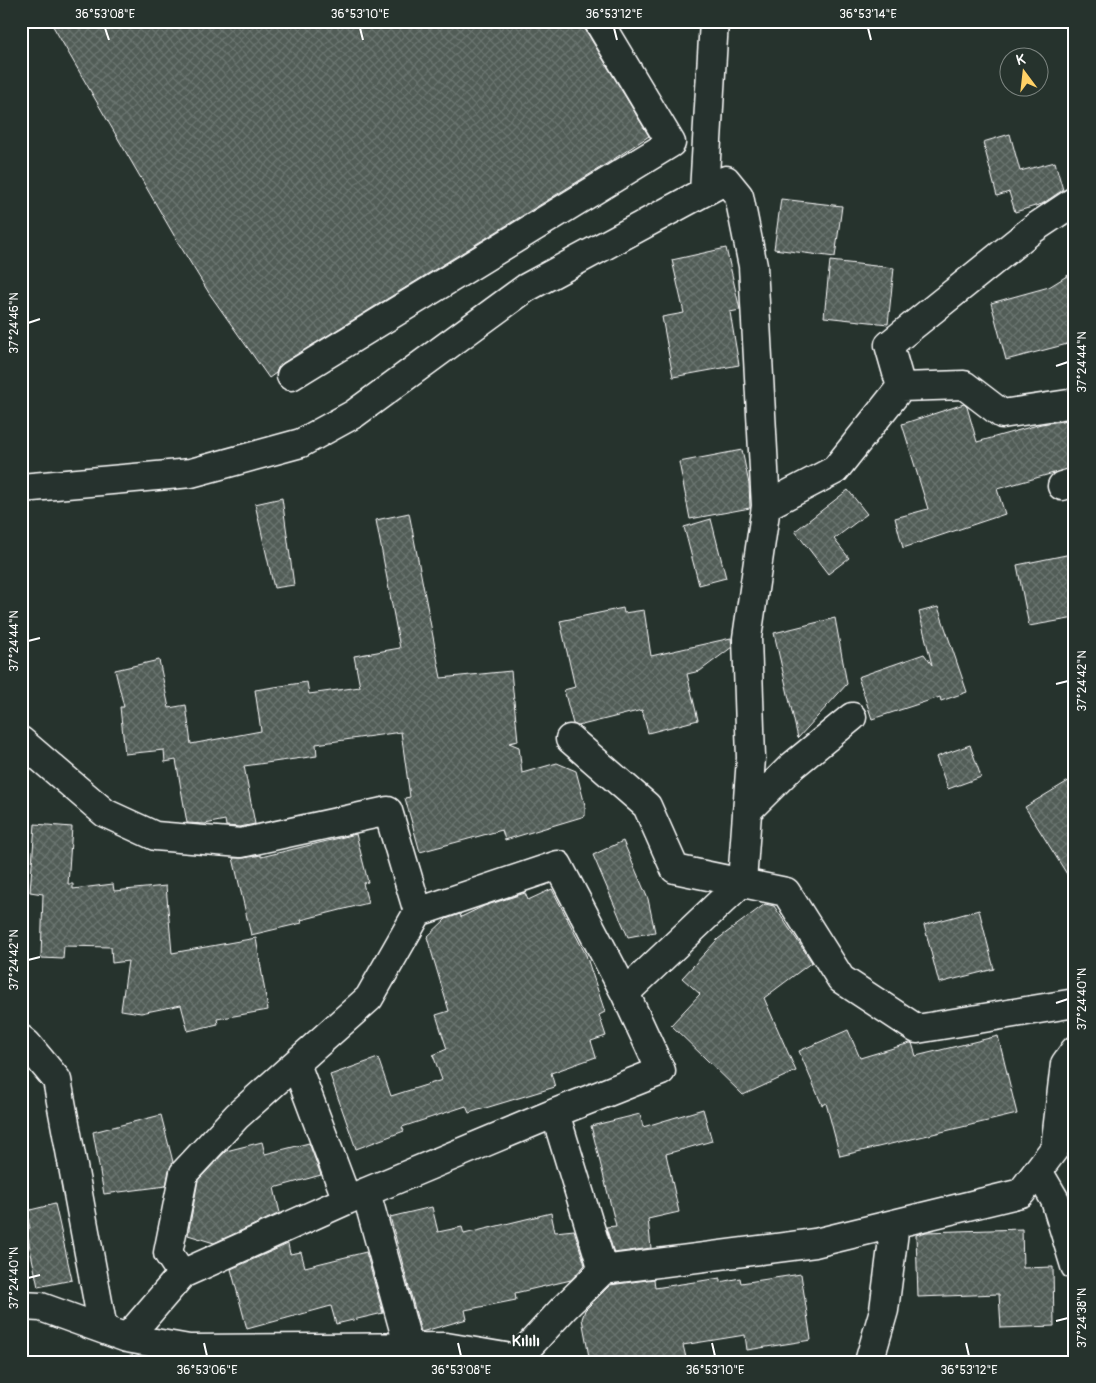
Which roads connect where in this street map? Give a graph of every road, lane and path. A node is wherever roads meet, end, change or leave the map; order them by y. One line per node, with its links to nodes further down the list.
1 (598, 21): 5 (street)
2 (714, 21): 3 (street)
3 (704, 192): 8 (street); 9 (street)
4 (1075, 201): 6 (street)
5 (291, 376)
6 (901, 387): 7 (street); 9 (street)
7 (1075, 403)
8 (21, 488)
9 (766, 506): 13 (street)
10 (852, 717): 13 (street)
11 (570, 738): 14 (street)
12 (21, 741): 15 (street)
13 (747, 811): 14 (street)
14 (742, 882): 16 (street); 17 (street)
15 (418, 912): 16 (street); 20 (street)
16 (625, 993): 21 (street)
17 (1075, 1003)
18 (21, 1039): 31 (street)
19 (1075, 1050): 22 (street)
20 (296, 1064): 24 (street); 29 (street)
21 (555, 1113): 24 (street); 28 (street)
22 (1038, 1171): 23 (street); 25 (street)
23 (1021, 1193): 25 (street); 26 (street)
24 (357, 1196): 29 (street); 32 (street)
25 (1055, 1200): 27 (street)
26 (895, 1224): 28 (street); 35 (street)
27 (1075, 1266)
28 (603, 1270): 34 (street)
29 (182, 1274): 31 (street)
30 (21, 1306): 31 (street)
31 (115, 1333): 33 (street)
32 (409, 1348): 33 (street); 34 (street)
33 (191, 1355)
34 (518, 1361)
35 (869, 1362)

